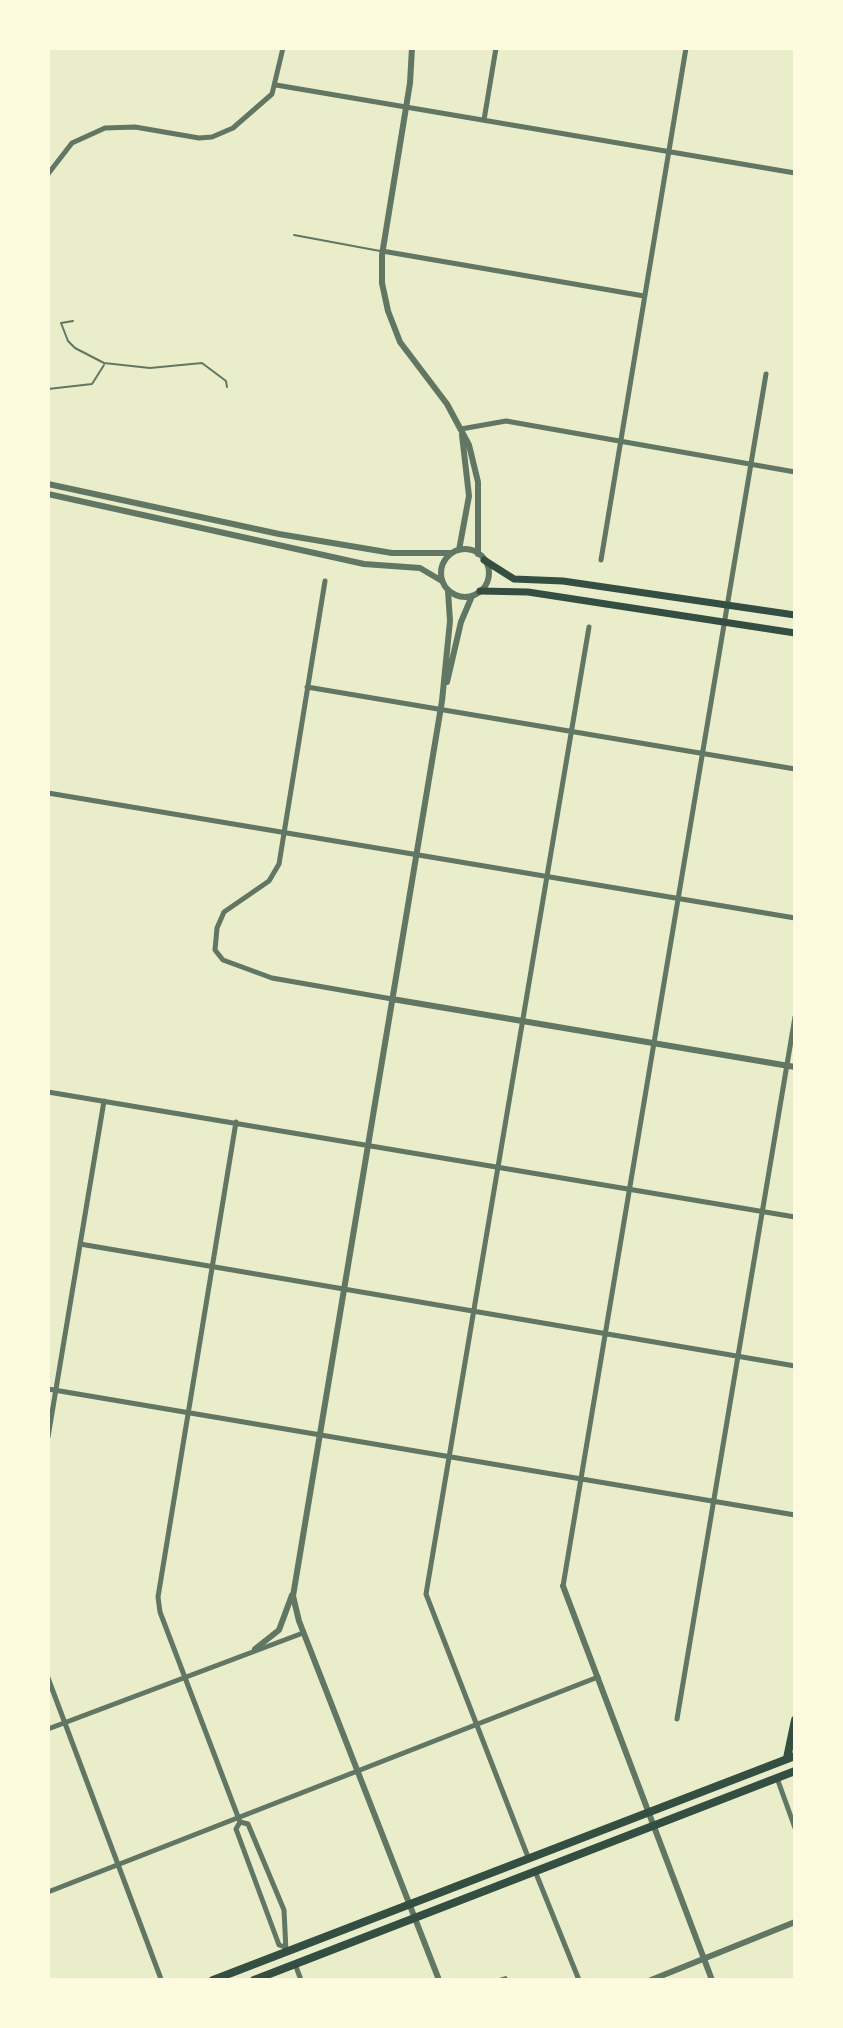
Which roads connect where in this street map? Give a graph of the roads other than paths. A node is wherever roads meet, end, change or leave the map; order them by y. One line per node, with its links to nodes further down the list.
1 (283, 48): 5 (street)
2 (412, 48): 6 (street)
3 (496, 48): 7 (street)
4 (686, 48): 8 (street)
5 (276, 85): 6 (street); 10 (street)
6 (406, 107): 7 (street); 12 (street)
7 (484, 120): 8 (street)
8 (669, 152): 9 (street); 13 (street)
9 (795, 173)
10 (48, 174)
11 (294, 235): 12 (lane)
12 (382, 251): 13 (street); 19 (street)
13 (644, 296): 20 (street)
14 (73, 321): 15 (lane)
15 (104, 363): 17 (lane); 18 (lane)
16 (766, 374): 21 (street)
17 (227, 387)
18 (48, 389)
19 (461, 430): 20 (street); 25 (street); 27 (street)
20 (619, 441): 21 (street); 28 (street)
21 (753, 464): 22 (street); 33 (street)
22 (795, 472)
23 (48, 484): 26 (street)
24 (48, 494): 30 (street)
25 (459, 550): 26 (street); 27 (street)
26 (451, 553): 30 (street)
27 (481, 557): 32 (street); 33 (main road)
28 (601, 560)
29 (325, 581): 38 (street)
30 (442, 581): 31 (street)
31 (448, 591): 32 (street); 39 (street)
32 (476, 594): 35 (main road); 39 (street)
33 (730, 605): 34 (main road); 35 (street)
34 (795, 615)
35 (727, 622): 37 (main road); 42 (street)
36 (589, 627): 41 (street)
37 (795, 633)
38 (307, 687): 40 (street); 45 (street)
39 (442, 701): 40 (street)
40 (441, 710): 41 (street); 46 (street)
41 (571, 732): 42 (street); 47 (street)
42 (704, 754): 43 (street); 48 (street)
43 (795, 769)
44 (48, 793): 45 (street)
45 (285, 833): 46 (street); 50 (street)
46 (415, 855): 47 (street); 50 (street)
47 (547, 877): 48 (street); 52 (street)
48 (680, 899): 49 (street); 53 (street)
49 (795, 918)
50 (392, 999): 52 (street); 58 (street)
51 (795, 1017): 54 (street)
52 (522, 1021): 53 (street); 59 (street)
53 (656, 1043): 54 (street); 60 (street)
54 (791, 1066): 61 (street)
55 (48, 1092): 56 (street)
56 (104, 1101): 57 (street); 63 (street)
57 (236, 1122): 58 (street); 64 (street)
58 (368, 1145): 59 (street); 65 (street)
59 (498, 1167): 60 (street); 66 (street)
60 (632, 1189): 61 (street); 67 (street)
61 (762, 1211): 62 (street); 68 (street)
62 (795, 1217)
63 (80, 1244): 64 (street); 71 (street)
64 (212, 1267): 65 (street); 72 (street)
65 (343, 1289): 66 (street); 73 (street)
66 (474, 1311): 67 (street); 75 (street)
67 (607, 1334): 68 (street); 76 (street)
68 (738, 1356): 69 (street); 77 (street)
69 (795, 1366)
70 (48, 1389): 71 (street)
71 (57, 1390): 72 (street); 74 (street)
72 (187, 1412): 73 (street); 83 (street)
73 (319, 1434): 75 (street); 80 (street)
74 (48, 1437)
75 (448, 1456): 76 (street); 89 (street)
76 (581, 1479): 77 (street); 79 (street)
77 (713, 1501): 78 (street); 86 (street)
78 (795, 1515)
79 (563, 1586): 84 (street)
80 (294, 1588): 81 (street); 82 (street)
81 (303, 1633): 82 (street); 92 (street)
82 (255, 1649): 83 (street)
83 (185, 1677): 88 (street); 96 (street)
84 (598, 1677): 89 (street); 95 (street)
85 (48, 1678): 88 (street)
86 (677, 1719)
87 (795, 1720): 91 (highway)
88 (65, 1723): 90 (street); 100 (street)
89 (477, 1725): 92 (street); 99 (street)
90 (48, 1729)
91 (791, 1757): 95 (highway)
92 (358, 1769): 96 (street); 103 (street)
93 (795, 1771): 94 (highway)
94 (777, 1778): 97 (highway); 98 (street)
95 (648, 1810): 97 (street); 99 (highway)
96 (239, 1818): 100 (street); 106 (street); 106 (street)
97 (654, 1824): 101 (highway); 107 (street)
98 (795, 1828)
99 (528, 1857): 103 (highway)
100 (120, 1863): 102 (street); 109 (street)
101 (535, 1871): 104 (highway); 116 (street)
102 (48, 1892)
103 (410, 1903): 104 (street); 106 (highway)
104 (415, 1917): 108 (highway); 113 (street)
105 (795, 1922): 107 (street)
106 (285, 1949): 110 (highway)
107 (705, 1957): 117 (street); 118 (street)
108 (295, 1964): 111 (highway); 112 (street)
109 (161, 1979)
110 (213, 1980)
111 (254, 1980)
112 (301, 1980)
113 (439, 1980)
114 (496, 1980): 115 (lane)
115 (507, 1980)
116 (579, 1980)
117 (651, 1980)
118 (712, 1980)

